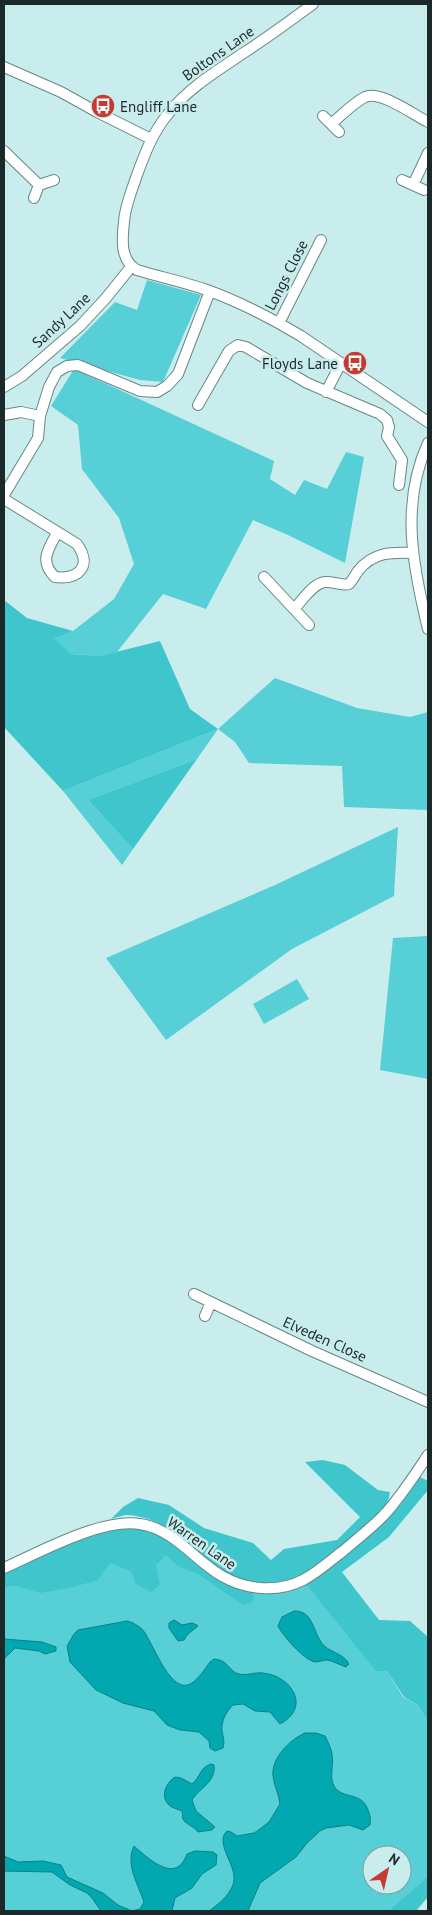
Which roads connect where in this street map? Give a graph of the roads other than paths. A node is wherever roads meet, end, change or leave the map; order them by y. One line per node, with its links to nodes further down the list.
1 (312, 4): 7 (street, Boltons Lane)
2 (4, 66): 7 (street)
3 (323, 116): 5 (street)
4 (428, 122): 5 (street)
5 (331, 124): 6 (street)
6 (339, 132)
7 (152, 139): 17 (street, Boltons Lane)
8 (4, 151): 12 (street)
9 (428, 153): 13 (street)
10 (54, 180): 12 (street)
11 (402, 180): 13 (street)
12 (39, 185): 15 (street)
13 (413, 185): 14 (street)
14 (424, 190)
15 (34, 198)
16 (321, 240): 19 (street, Longs Close)
17 (131, 267): 18 (street); 21 (street, Sandy Lane)
18 (210, 291): 19 (street); 25 (street)
19 (279, 323): 20 (street)
20 (341, 363): 22 (street); 26 (street)
21 (4, 387)
22 (326, 392): 23 (street); 28 (street)
23 (198, 405)
24 (4, 415): 25 (street)
25 (40, 416): 29 (street)
26 (428, 422)
27 (428, 443): 31 (street)
28 (398, 484)
29 (4, 497): 30 (street)
30 (57, 534): 30 (street)
31 (413, 553): 33 (street); 35 (street)
32 (264, 577): 33 (street)
33 (294, 609): 34 (street)
34 (309, 625)
35 (428, 629)
36 (194, 1294): 37 (street, Elveden Close)
37 (211, 1302): 38 (street); 39 (street, Elveden Close)
38 (205, 1316)
39 (428, 1402)
40 (428, 1455): 41 (street, Warren Lane)
41 (4, 1568)

